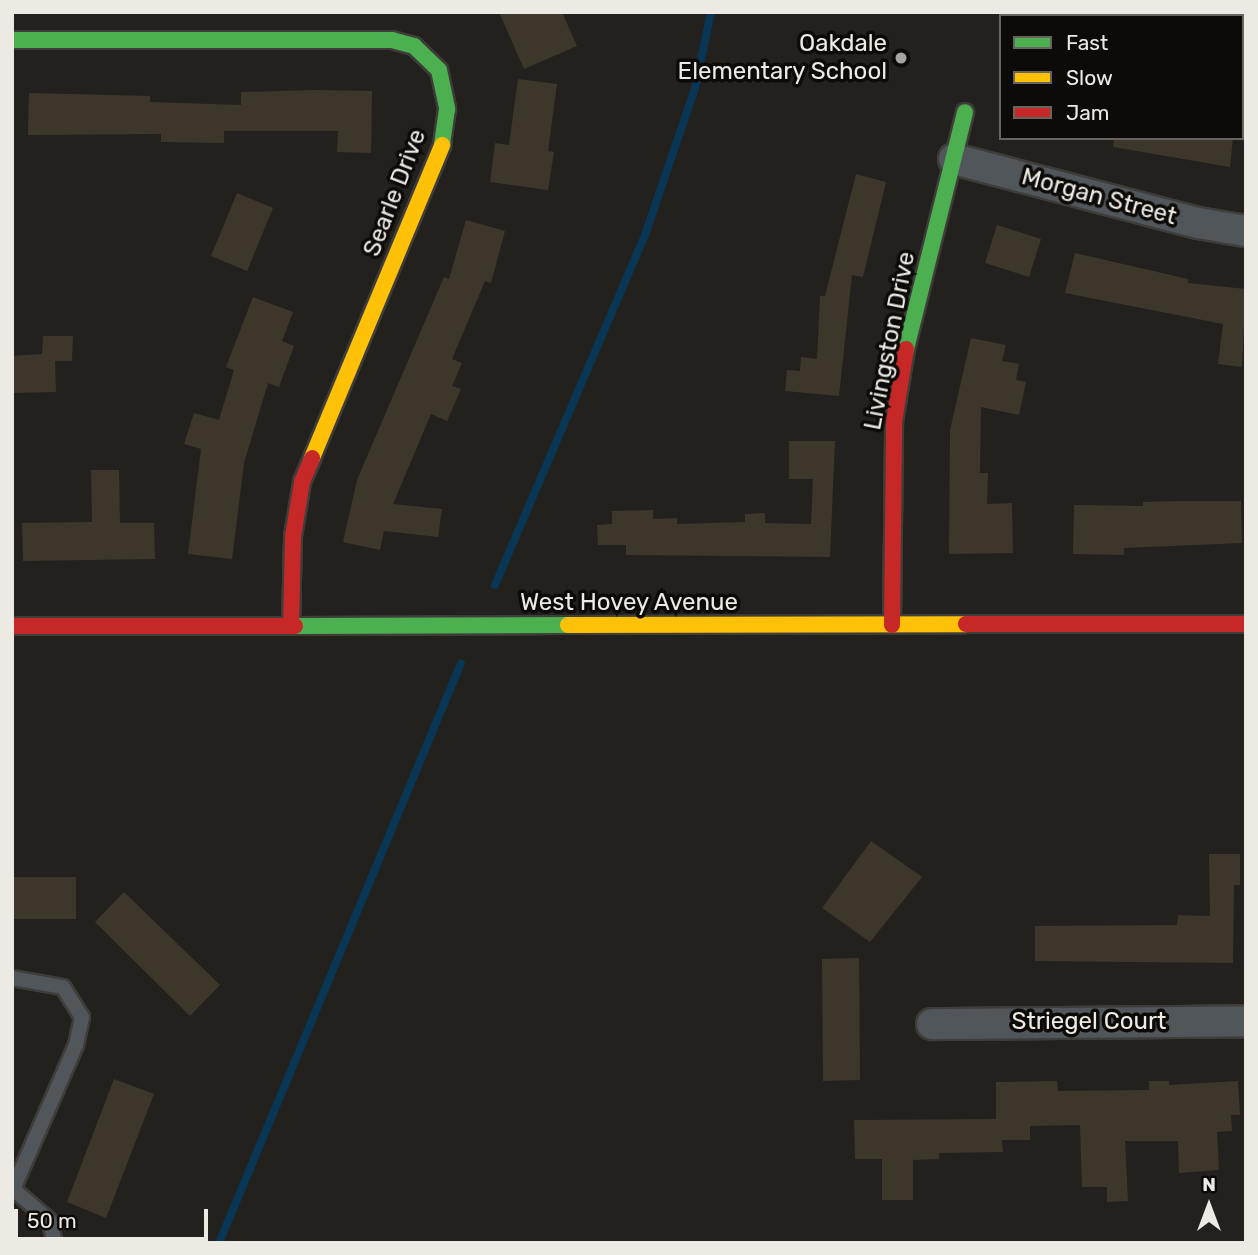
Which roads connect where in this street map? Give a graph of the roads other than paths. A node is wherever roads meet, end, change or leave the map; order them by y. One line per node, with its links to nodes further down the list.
1 (12, 40): 8 (street, Searle Drive)
2 (965, 111): 3 (street, Livingston Drive)
3 (954, 159): 4 (street, Morgan Street); 6 (street, Livingston Drive)
4 (1246, 231)
5 (1246, 624): 6 (street, West Hovey Avenue)
6 (892, 625): 8 (street, West Hovey Avenue)
7 (12, 626): 8 (street, West Hovey Avenue)
8 (291, 626)
9 (12, 978): 12 (lane)
10 (1246, 1021): 11 (street, Striegel Court)
11 (932, 1024)
12 (12, 1189): 13 (lane)
13 (55, 1243)

